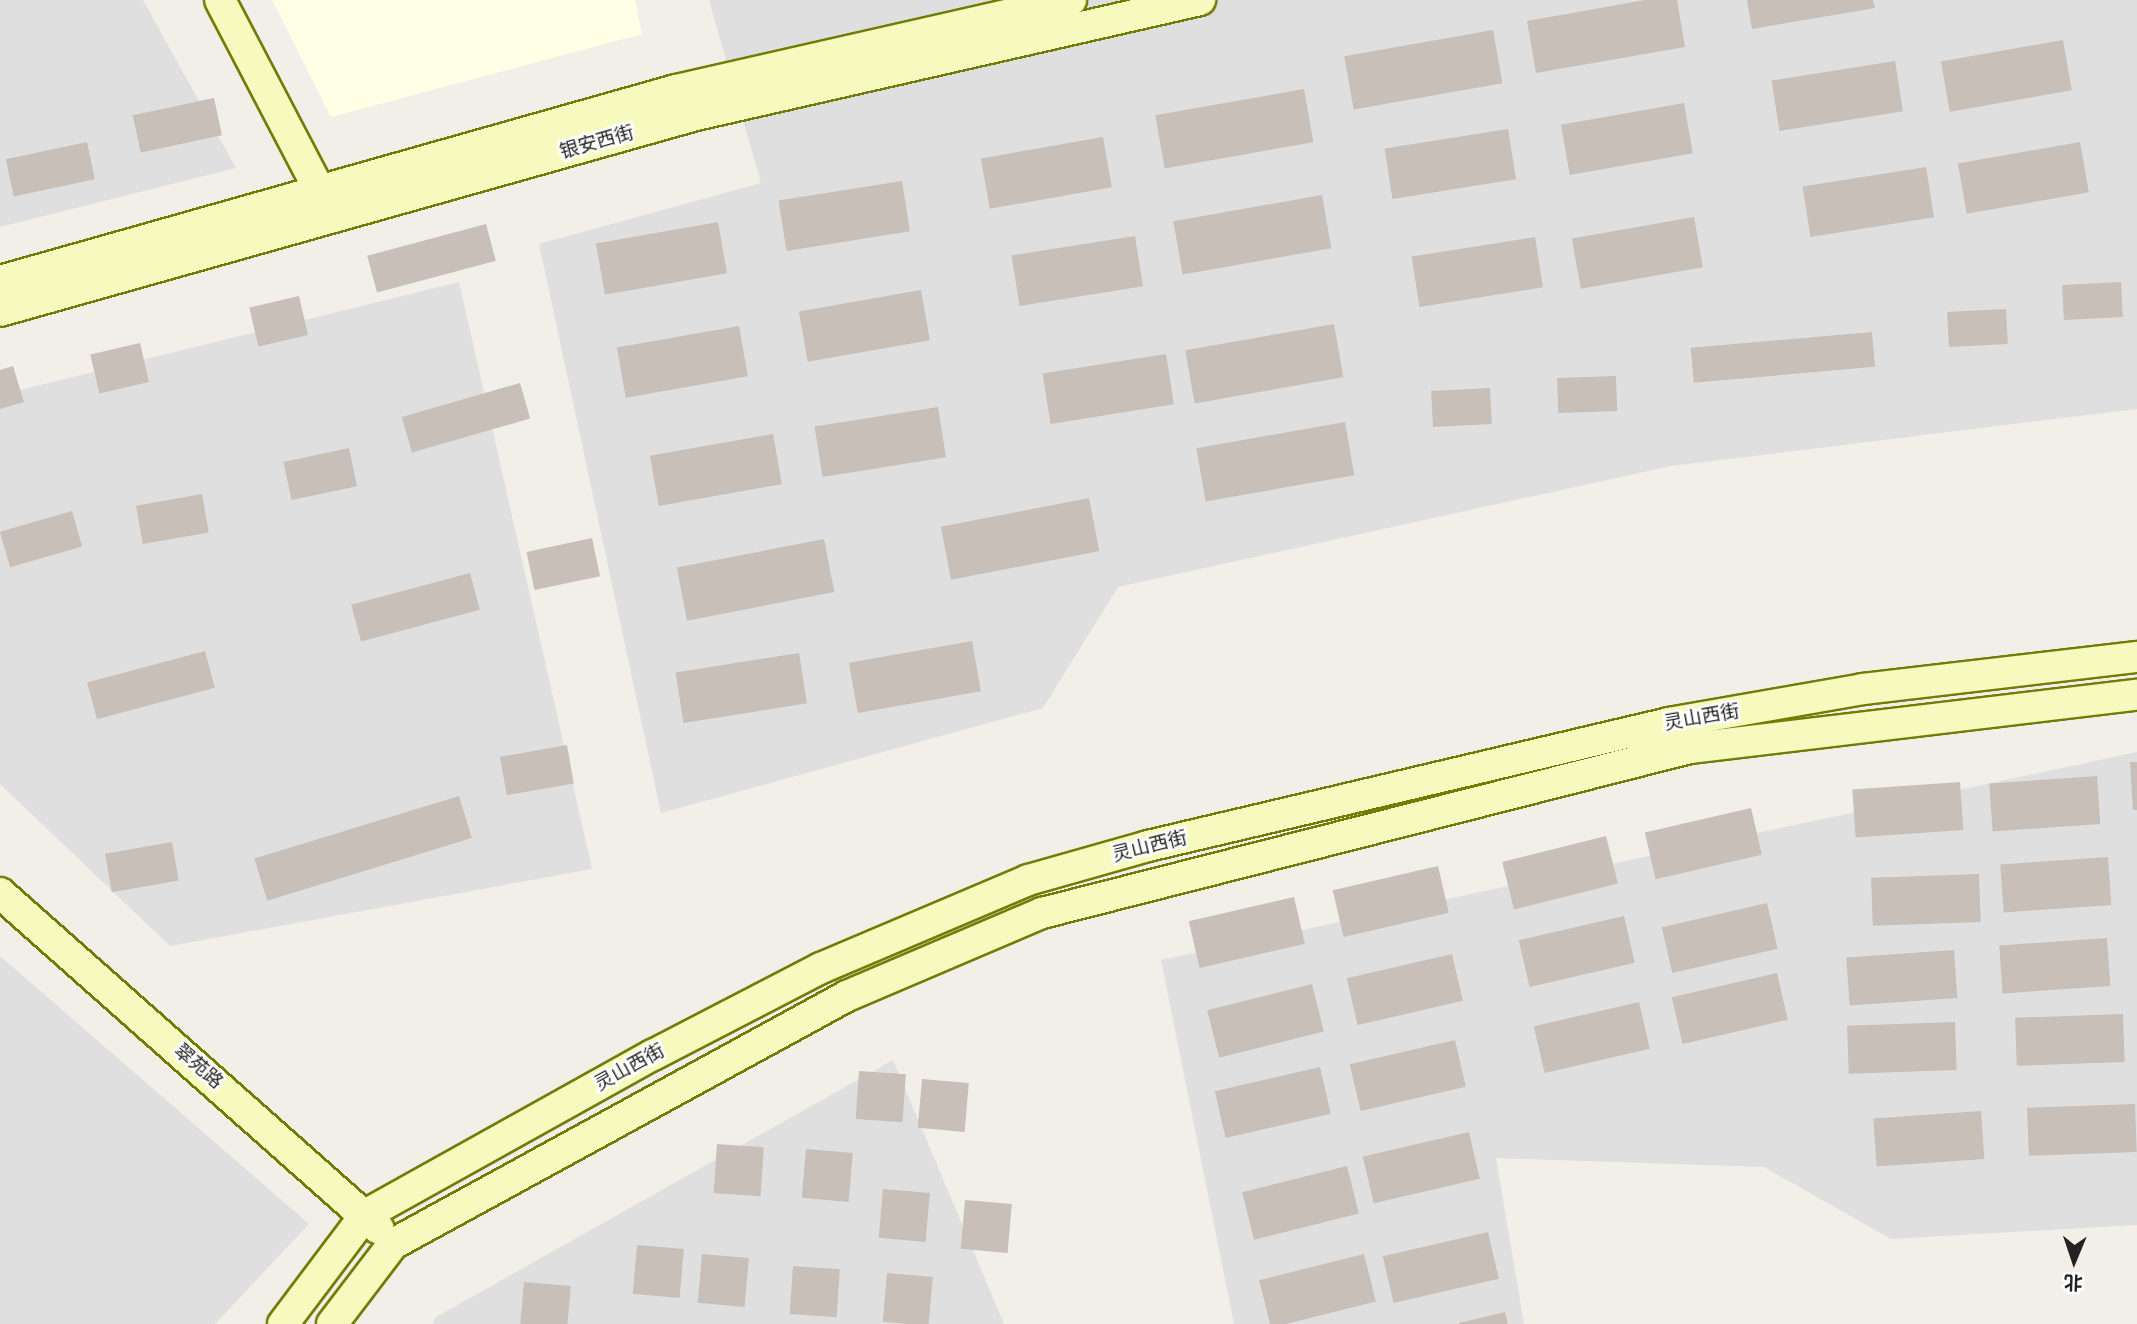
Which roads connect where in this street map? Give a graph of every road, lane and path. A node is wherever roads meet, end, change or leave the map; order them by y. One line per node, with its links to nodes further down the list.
1 (220, 0): 4 (main road)
2 (1071, 0): 4 (main road, 银安西街)
3 (1200, 0): 6 (main road, 银安西街)
4 (320, 191): 5 (main road, 银安西街)
5 (0, 281)
6 (0, 311)
7 (2137, 657): 10 (main road, 灵山西街)
8 (2137, 695): 11 (main road, 灵山西街)
9 (0, 893): 10 (main road, 翠苑路)
10 (365, 1214): 11 (main road, 翠苑路); 12 (main road, 灵山西街)
11 (393, 1244): 13 (main road, 灵山西街)
12 (283, 1324)
13 (332, 1324)

